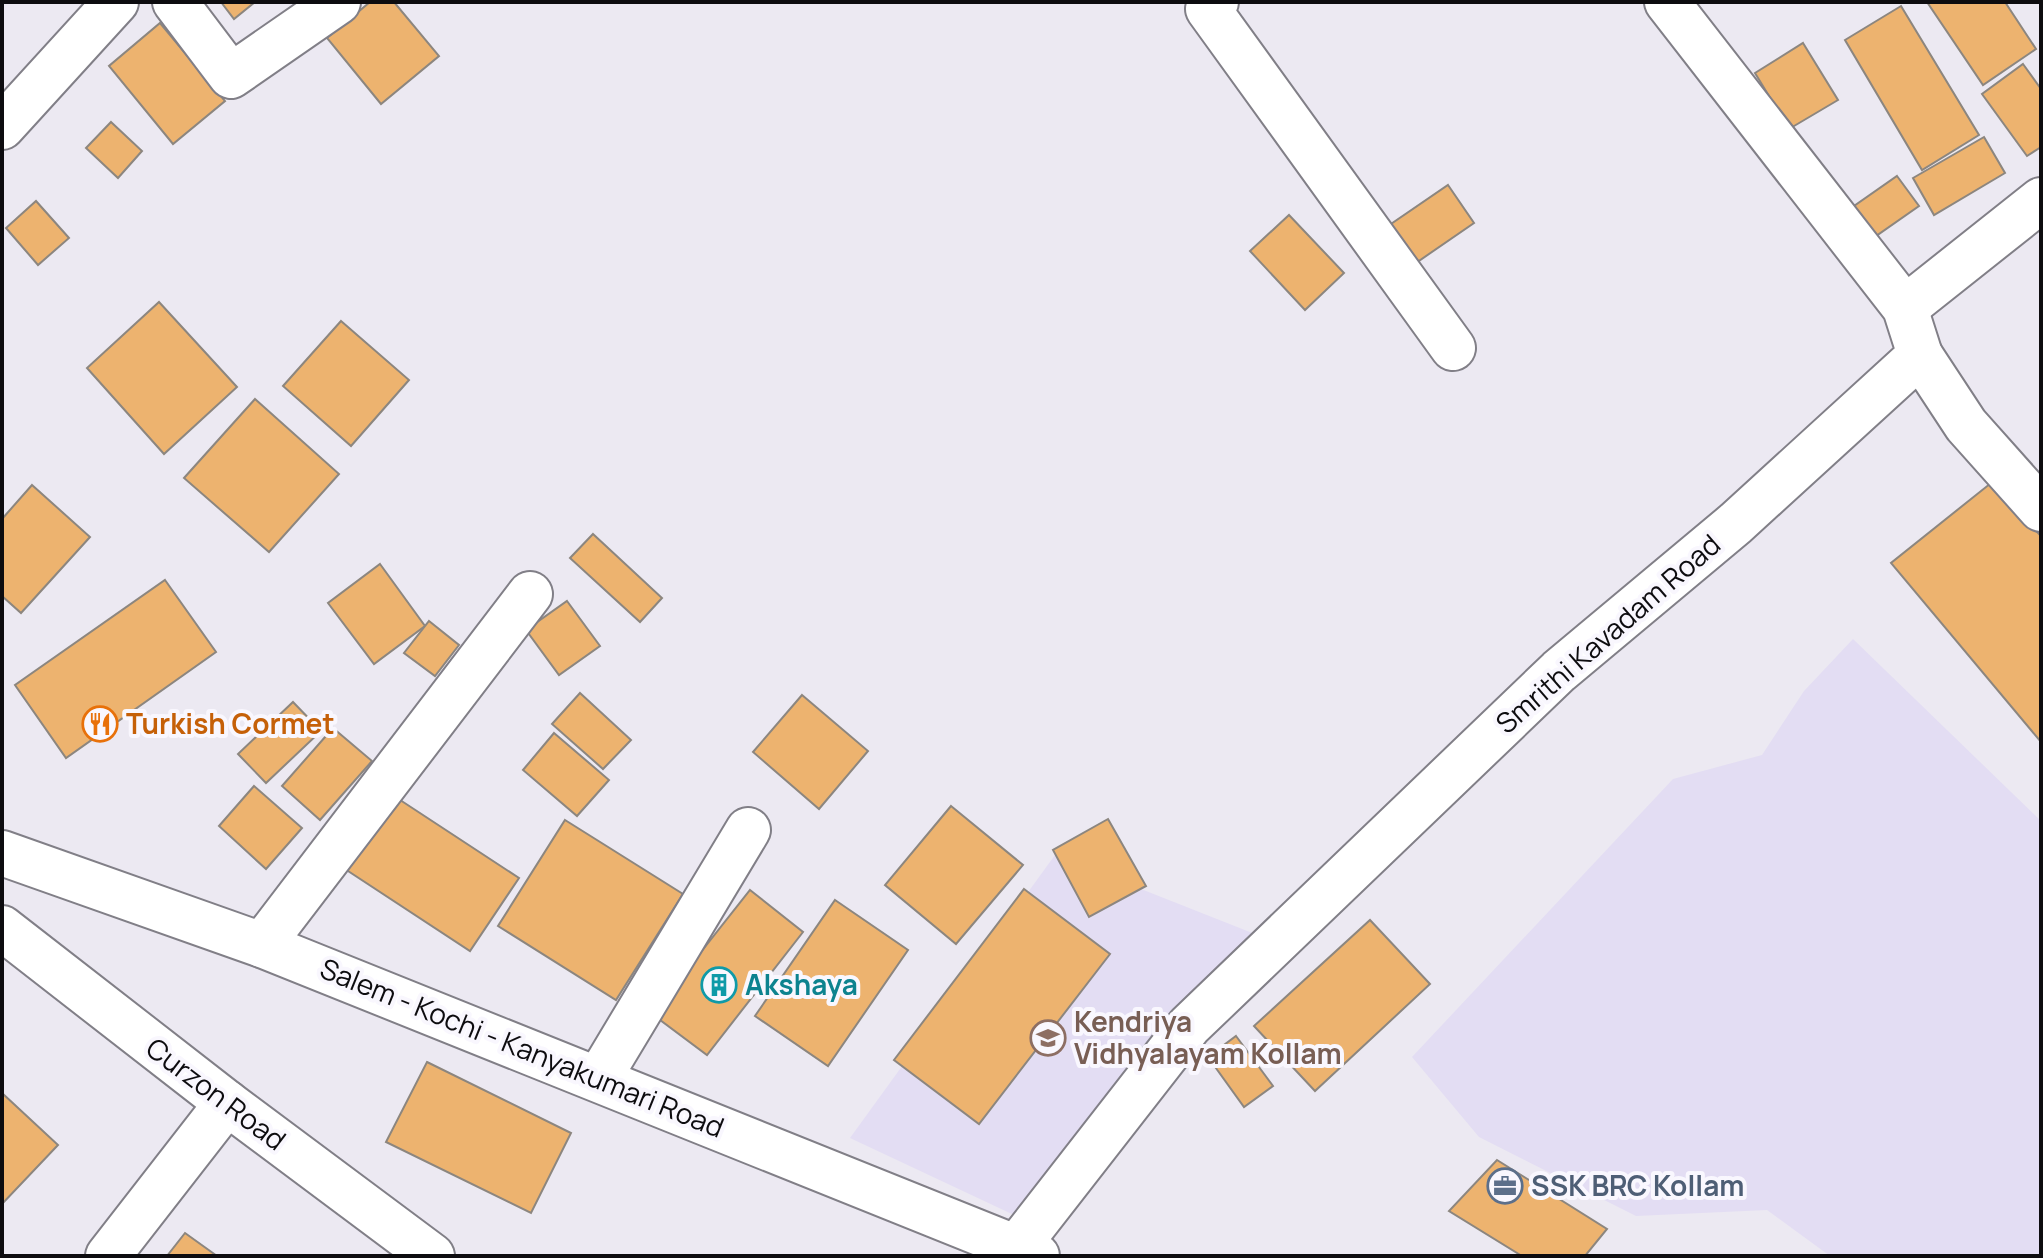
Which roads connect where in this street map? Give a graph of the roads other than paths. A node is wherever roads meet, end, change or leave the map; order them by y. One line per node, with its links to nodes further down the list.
1 (116, 2): 6 (street)
2 (175, 2): 3 (street)
3 (338, 2)
4 (1216, 2): 9 (street)
5 (1667, 2): 8 (street)
6 (2, 127)
7 (2041, 200): 8 (street)
8 (1905, 308): 10 (street)
9 (1453, 348)
10 (1920, 355): 11 (street); 19 (street, Smrithi Kavadam Road)
11 (2041, 509)
12 (530, 594): 16 (street)
13 (748, 830): 17 (street)
14 (2, 853): 16 (street, Salem - Kochi - Kanyakumari Road)
15 (2, 928): 18 (street, Curzon Road)
16 (262, 945): 17 (street, Salem - Kochi - Kanyakumari Road)
17 (599, 1078): 19 (street, Salem - Kochi - Kanyakumari Road)
18 (227, 1103): 20 (street); 21 (street, Curzon Road)
19 (1027, 1252)
20 (108, 1256)
21 (432, 1256)

